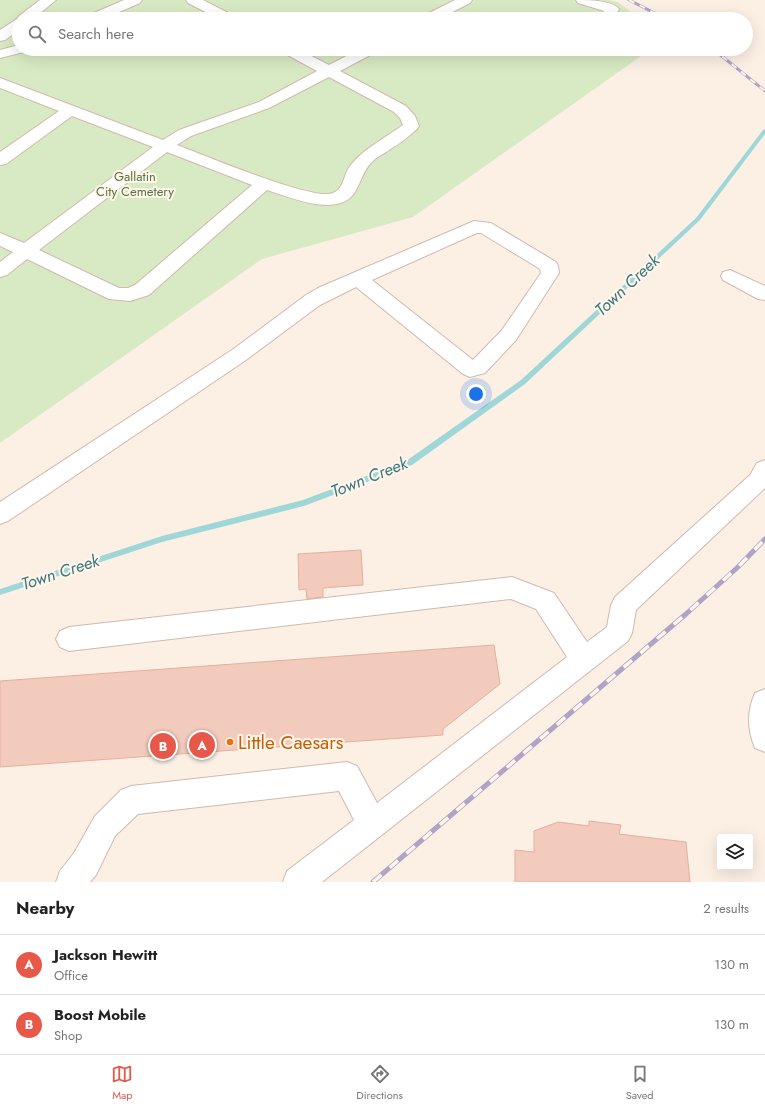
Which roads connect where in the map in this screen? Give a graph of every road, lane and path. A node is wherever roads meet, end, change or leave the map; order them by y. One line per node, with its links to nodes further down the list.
1 (49, 0): 6 (lane)
2 (135, 0): 7 (lane)
3 (193, 0): 8 (lane)
4 (465, 0): 9 (lane)
5 (583, 0): 10 (lane)
6 (33, 12)
7 (108, 12)
8 (216, 12)
9 (442, 12)
10 (610, 12)
11 (12, 28): 12 (lane)
12 (0, 37)
13 (12, 51): 14 (lane)
14 (0, 54)
15 (300, 56): 17 (lane)
16 (358, 56): 17 (lane)
17 (329, 71): 20 (lane); 22 (lane)
18 (0, 83): 19 (lane)
19 (71, 110): 20 (lane); 21 (lane)
20 (165, 146): 22 (lane); 24 (lane)
21 (0, 160)
22 (264, 184): 24 (lane)
23 (0, 239): 24 (lane)
24 (26, 251): 25 (lane)
25 (0, 271)
26 (730, 276): 28 (lane)
27 (359, 279): 27 (lane); 30 (lane)
28 (765, 294)
29 (765, 469): 32 (lane)
30 (0, 514)
31 (69, 640): 32 (lane)
32 (584, 660): 35 (lane)
33 (765, 702): 34 (lane)
34 (765, 738)
35 (372, 824): 36 (lane); 37 (lane)
36 (72, 882)
37 (298, 882)

